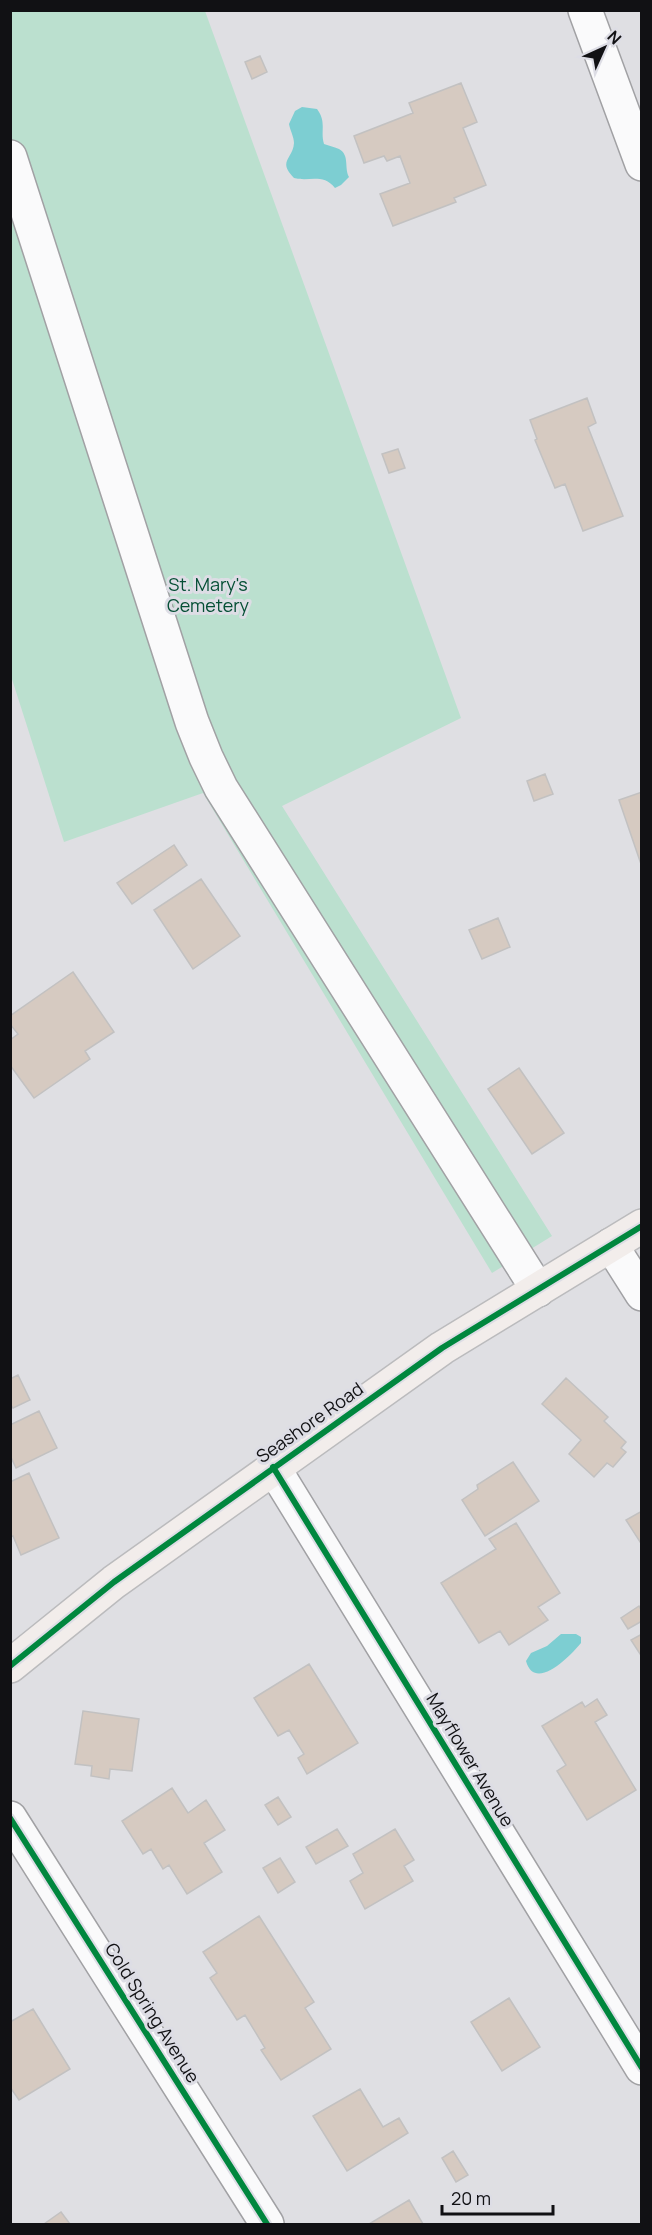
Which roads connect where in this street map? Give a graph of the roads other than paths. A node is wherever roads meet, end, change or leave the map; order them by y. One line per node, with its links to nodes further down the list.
1 (585, 10): 3 (street)
2 (10, 157): 6 (street)
3 (642, 164)
4 (642, 1226): 5 (main road, Seashore Road)
5 (611, 1245): 6 (main road, Seashore Road); 7 (street)
6 (538, 1290): 8 (main road, Seashore Road)
7 (642, 1294)
8 (273, 1467): 9 (main road, Seashore Road); 11 (street, Mayflower Avenue)
9 (10, 1666)
10 (10, 1818): 12 (street, Cold Spring Avenue)
11 (642, 2068)
12 (267, 2224)

